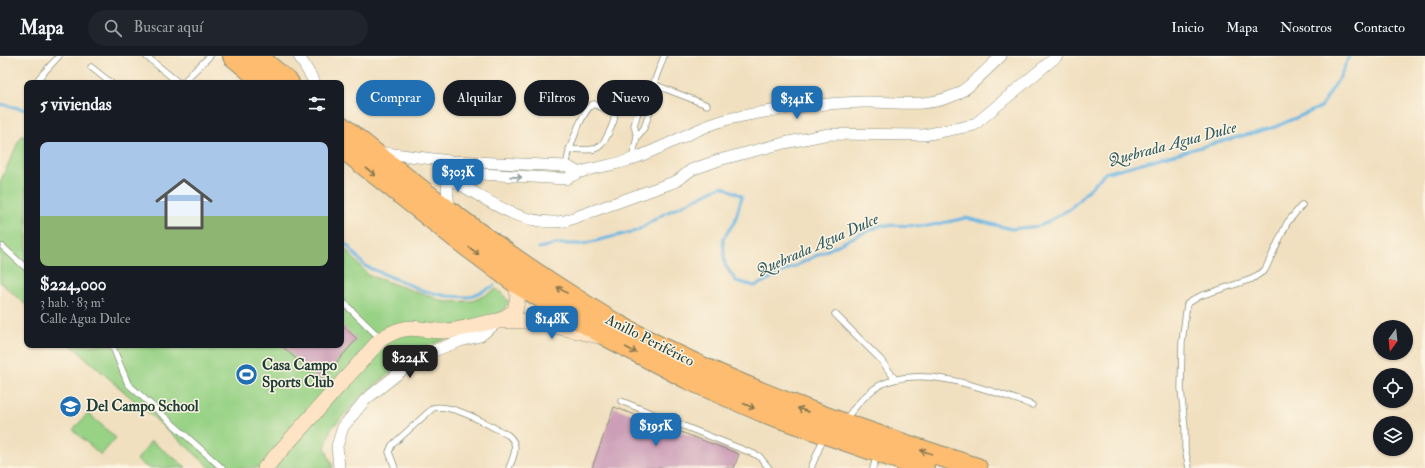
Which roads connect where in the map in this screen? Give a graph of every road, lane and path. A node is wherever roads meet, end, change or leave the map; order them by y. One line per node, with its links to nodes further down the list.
1 (59, 56): 11 (lane)
2 (146, 56): 13 (lane)
3 (210, 56): 14 (lane)
4 (233, 56): 15 (highway)
5 (257, 56): 16 (highway)
6 (299, 56): 17 (street)
7 (664, 56): 18 (lane)
8 (1001, 56): 28 (street)
9 (1058, 56): 32 (street)
10 (91, 67): 12 (lane)
11 (38, 79)
12 (107, 80)
13 (177, 80)
14 (184, 80)
15 (261, 80)
16 (285, 80)
17 (313, 80)
18 (655, 80)
19 (663, 88): 20 (lane)
20 (707, 105)
21 (637, 116): 24 (lane)
22 (648, 116): 24 (lane)
23 (344, 128): 27 (highway, Anillo Periférico)
24 (637, 137): 28 (lane)
25 (344, 149): 37 (highway, Anillo Periférico, one-way to 37)
26 (569, 149): 26 (lane); 30 (lane)
27 (372, 151): 29 (street); 34 (highway, Anillo Periférico)
28 (632, 159): 31 (street)
29 (449, 160): 30 (street); 32 (street)
30 (567, 166): 31 (street)
31 (577, 172): 32 (street, one-way to 31)
32 (449, 174): 34 (street)
33 (1302, 205): 59 (lane)
34 (453, 215): 47 (highway, Anillo Periférico, one-way to 34)
35 (3, 247): 36 (lane)
36 (24, 266)
37 (516, 282): 40 (street); 41 (highway, Anillo Periférico)
38 (344, 303): 42 (lane)
39 (835, 314): 44 (lane)
40 (499, 321): 41 (street); 42 (street); 53 (street)
41 (608, 337): 48 (highway, Anillo Periférico, one-way to 48)
42 (381, 339): 52 (street)
43 (113, 348): 51 (lane)
44 (895, 379): 46 (lane); 47 (lane)
45 (621, 401): 56 (lane)
46 (1032, 405)
47 (842, 424): 58 (highway, Anillo Periférico, one-way to 47)
48 (825, 435): 49 (highway, Anillo Periférico); 57 (lane)
49 (875, 461): 50 (highway, Anillo Periférico)
50 (916, 467)
51 (222, 468)
52 (265, 468)
53 (340, 468)
54 (395, 468): 55 (lane)
55 (509, 468)
56 (769, 468)
57 (811, 468)
58 (977, 468)
59 (1190, 468)

